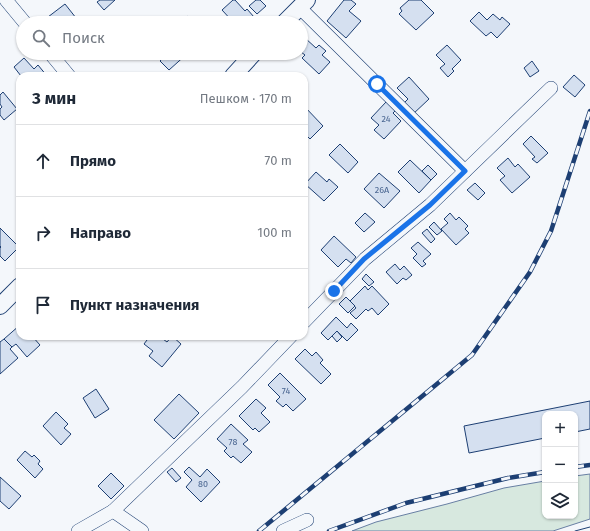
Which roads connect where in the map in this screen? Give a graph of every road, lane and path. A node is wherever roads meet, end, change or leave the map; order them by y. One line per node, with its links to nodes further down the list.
1 (6, 0): 3 (street)
2 (303, 4): 4 (main road); 10 (street)
3 (19, 16)
4 (291, 16)
5 (56, 60): 7 (street)
6 (248, 60): 8 (main road)
7 (66, 72)
8 (237, 72)
9 (550, 88): 10 (street)
10 (465, 171): 13 (street)
11 (16, 290): 12 (main road)
12 (0, 306)
13 (308, 318)
14 (287, 340): 15 (street)
15 (112, 511): 17 (street); 18 (street)
16 (307, 520): 19 (street)
17 (78, 531)
18 (142, 531)
19 (283, 531)

